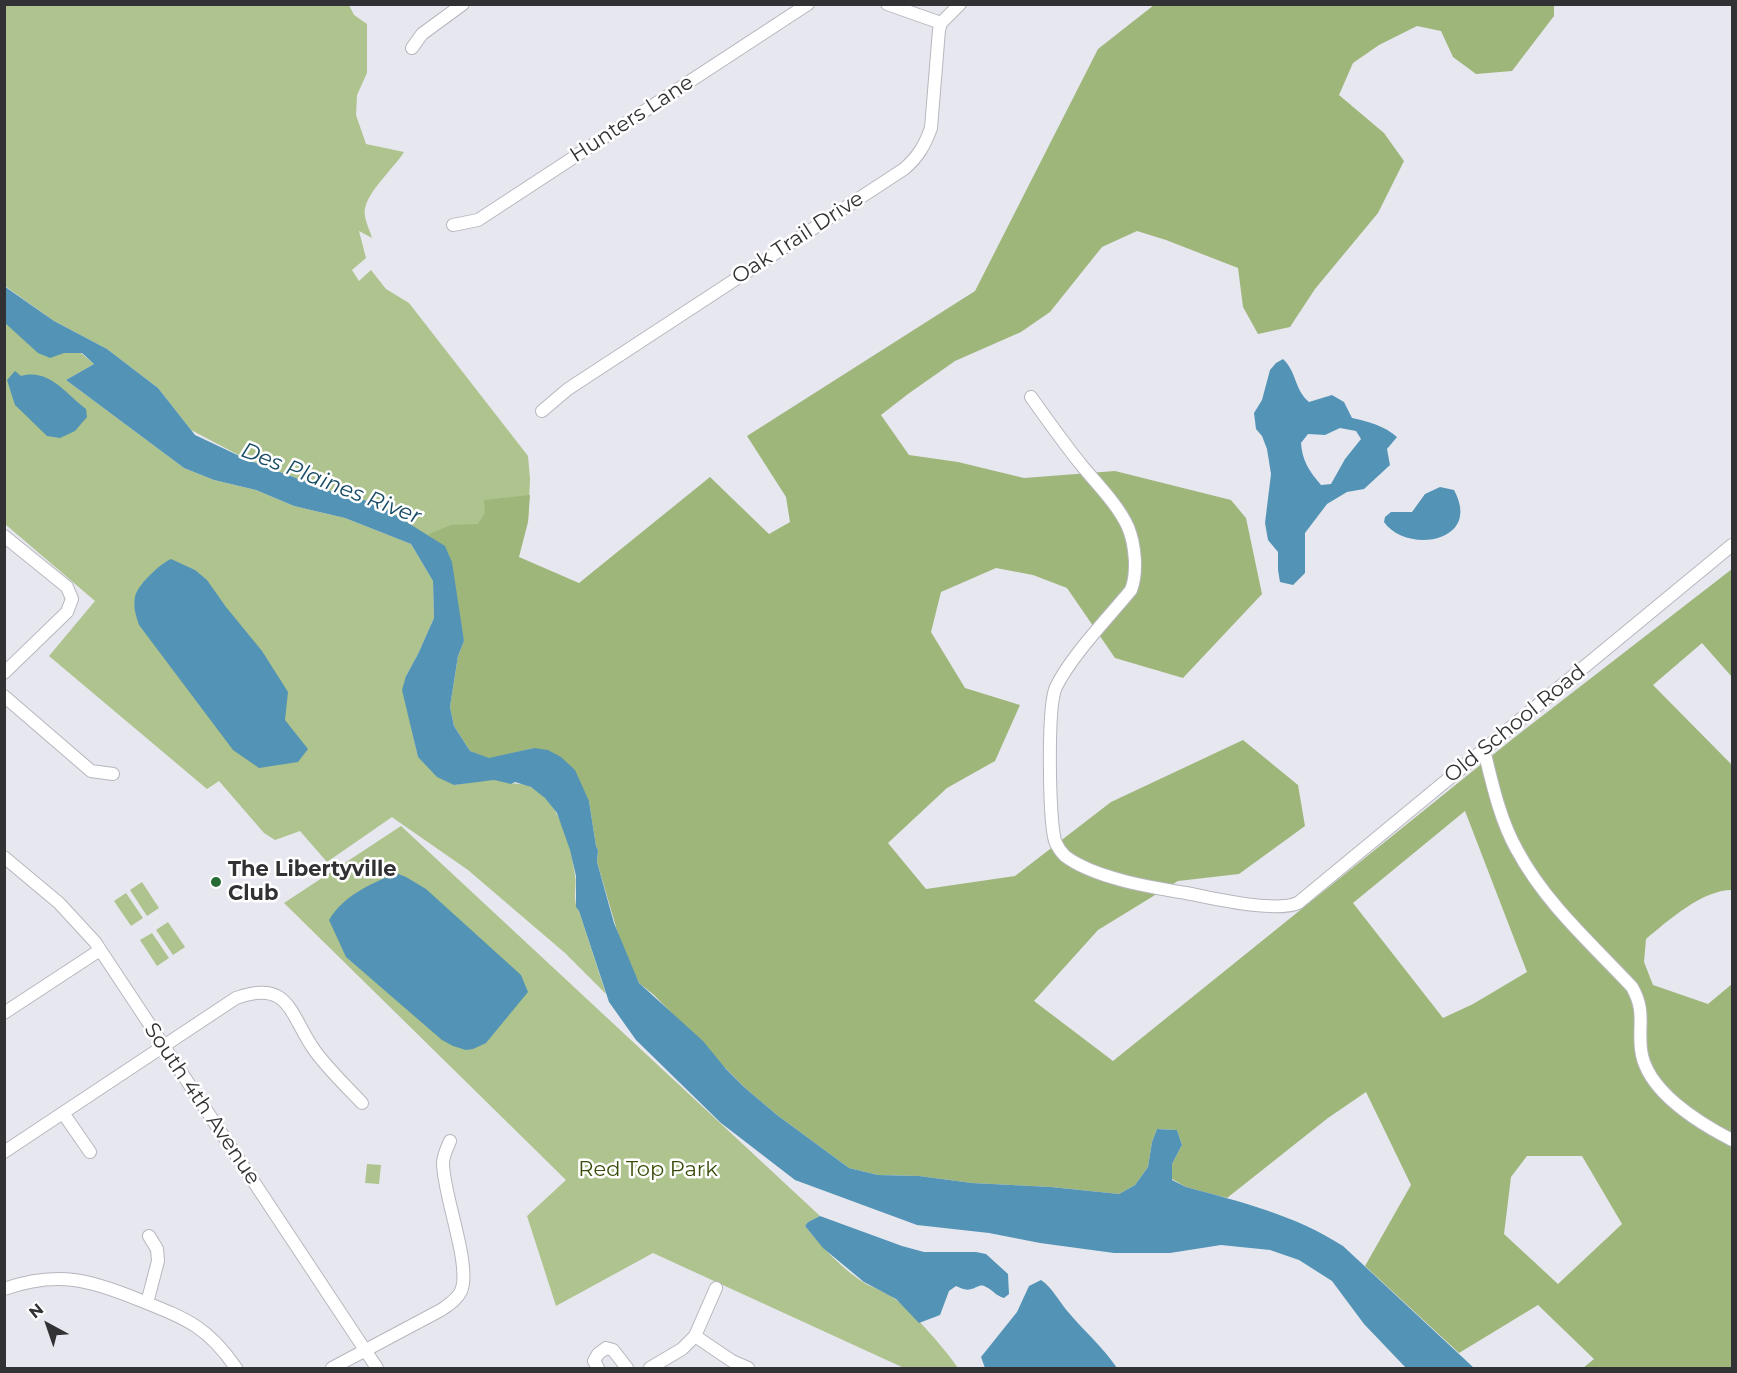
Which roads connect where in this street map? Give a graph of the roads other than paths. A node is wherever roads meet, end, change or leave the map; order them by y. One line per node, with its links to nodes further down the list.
1 (464, 4): 6 (street)
2 (808, 4): 7 (street, Hunters Lane)
3 (887, 4): 5 (street)
4 (960, 4): 5 (street)
5 (941, 23): 9 (street, Oak Trail Drive)
6 (412, 48)
7 (453, 225)
8 (1031, 397): 14 (street, Old School Road)
9 (542, 411)
10 (4, 536): 12 (street)
11 (1732, 545): 14 (street, Old School Road)
12 (4, 673)
13 (4, 696): 15 (street)
14 (1484, 750): 22 (street)
15 (113, 774)
16 (4, 857): 17 (street, South 4th Avenue)
17 (100, 950): 18 (street); 19 (street, South 4th Avenue)
18 (4, 1013)
19 (164, 1046): 20 (street); 21 (street); 31 (street, South 4th Avenue)
20 (362, 1103)
21 (63, 1113): 24 (street); 25 (street)
22 (1732, 1140)
23 (450, 1141): 31 (street)
24 (4, 1152)
25 (90, 1152)
26 (149, 1236): 29 (street)
27 (716, 1288): 30 (street)
28 (4, 1289): 29 (street)
29 (147, 1303): 33 (street)
30 (695, 1336): 32 (street); 38 (street)
31 (365, 1351): 34 (street); 35 (street, South 4th Avenue)
32 (659, 1367)
33 (236, 1368)
34 (332, 1368)
35 (377, 1368)
36 (598, 1368): 37 (street)
37 (627, 1368)
38 (748, 1368)

